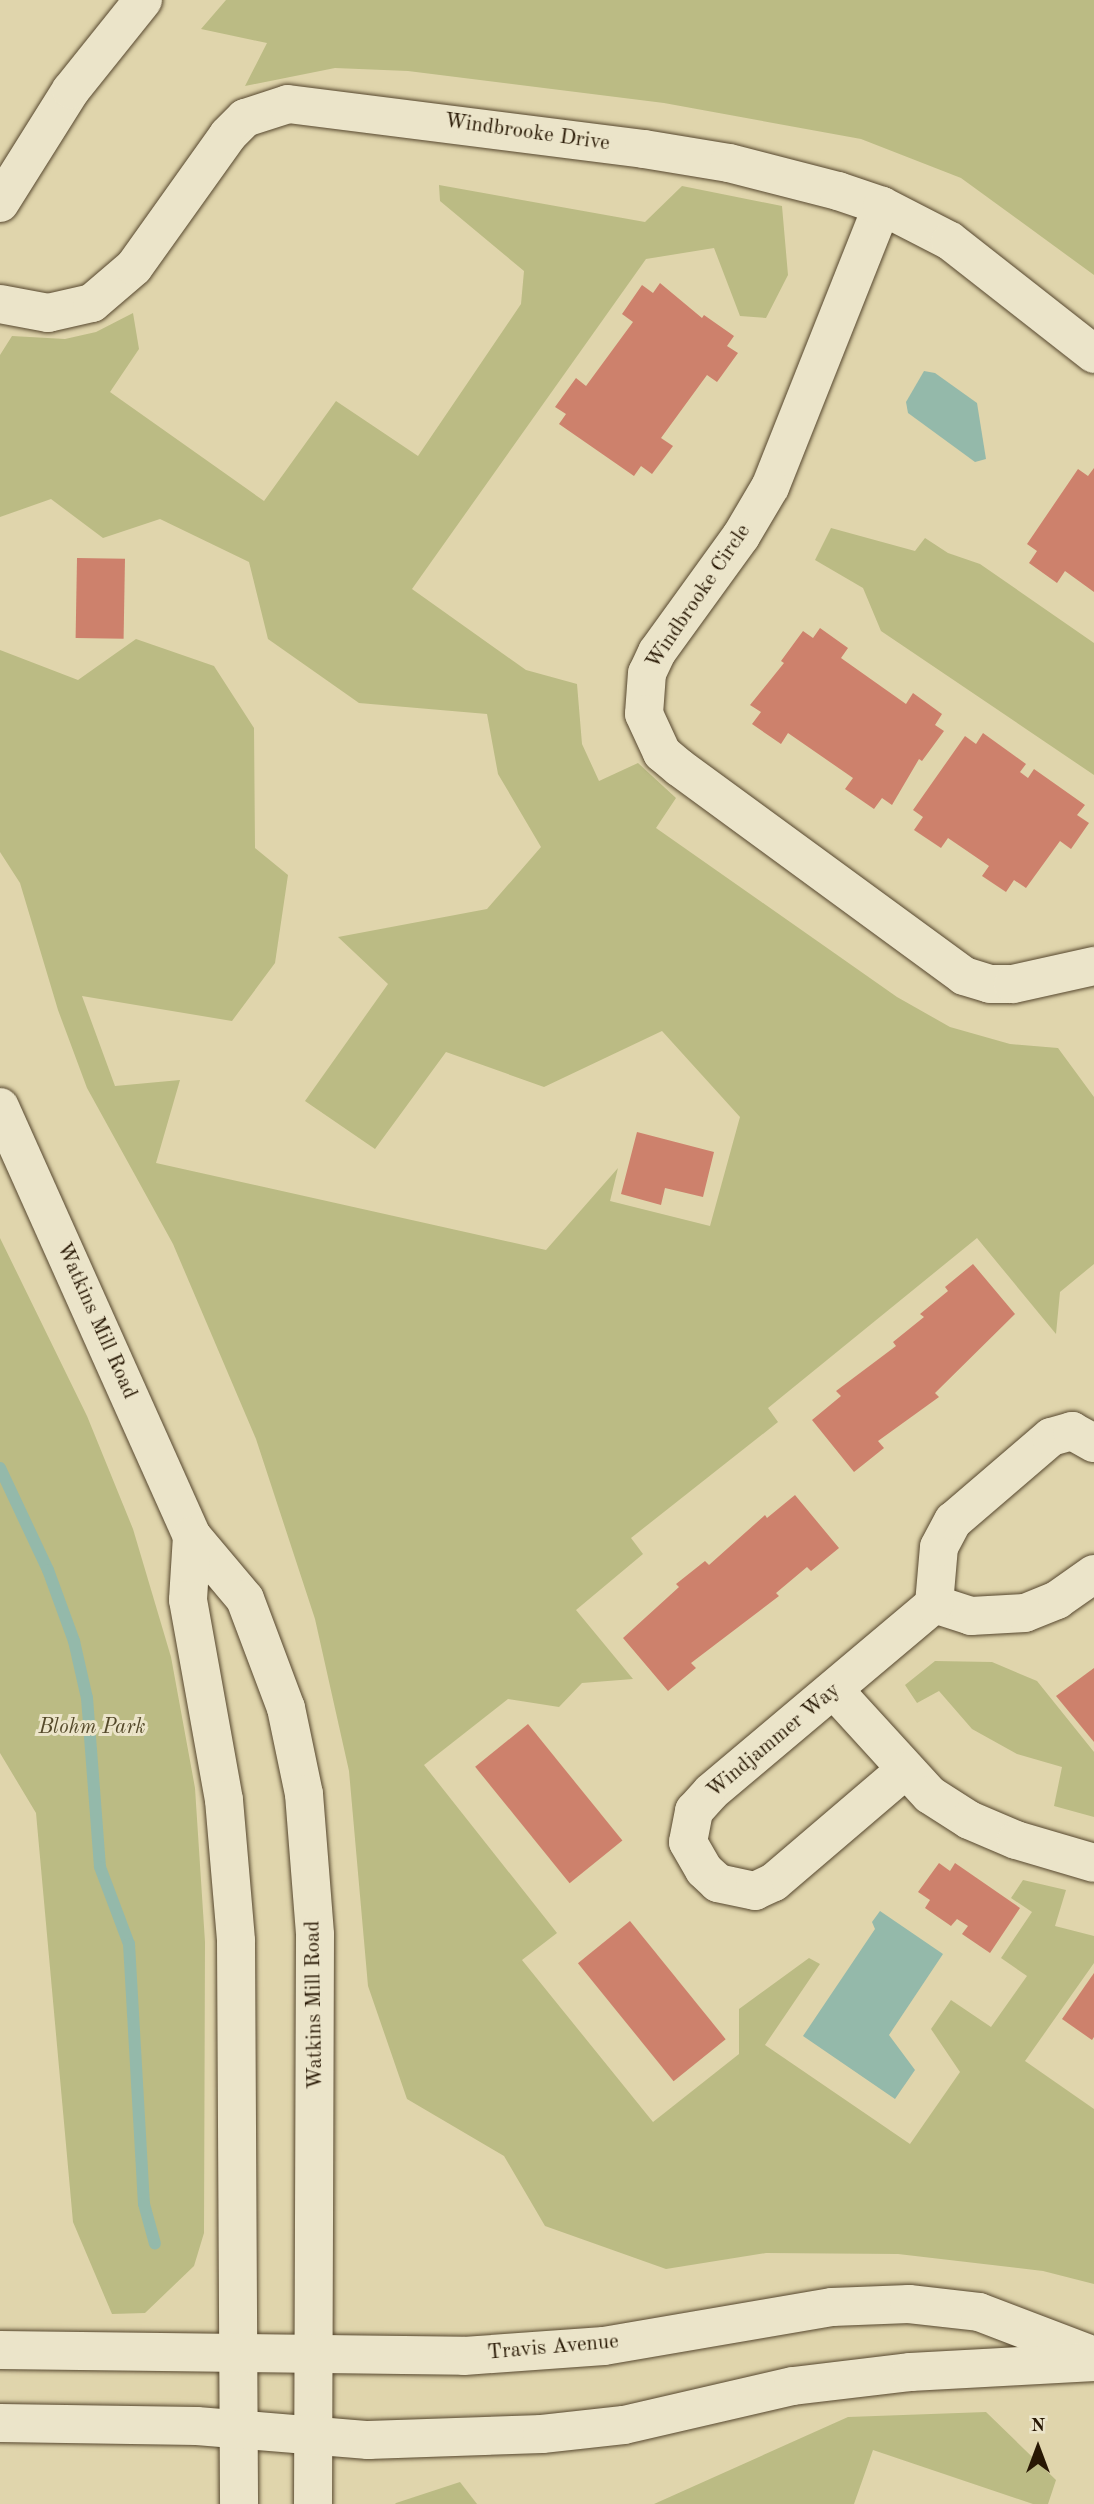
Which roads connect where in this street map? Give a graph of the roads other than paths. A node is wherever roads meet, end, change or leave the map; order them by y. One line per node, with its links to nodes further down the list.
1 (143, 0): 2 (street)
2 (0, 203)
3 (882, 206): 4 (street, Windbrooke Drive); 5 (street, Windbrooke Drive); 6 (street, Windbrooke Circle)
4 (0, 304)
5 (1094, 354)
6 (1094, 966)
7 (0, 1107): 9 (street, Watkins Mill Road)
8 (1094, 1443): 11 (street)
9 (191, 1536): 16 (street, Watkins Mill Road); 17 (street, Watkins Mill Road)
10 (1094, 1574): 11 (street)
11 (934, 1604): 12 (street, Windjammer Way)
12 (834, 1690): 13 (street); 13 (street, Windjammer Way)
13 (904, 1771): 14 (street)
14 (1094, 1863)
15 (0, 2350): 16 (street, Travis Avenue)
16 (241, 2352): 17 (street, Travis Avenue); 21 (street, Watkins Mill Road)
17 (314, 2354): 18 (street, Travis Avenue); 22 (street, Watkins Mill Road)
18 (1094, 2356)
19 (1094, 2362): 22 (street)
20 (0, 2423): 21 (street)
21 (240, 2429): 22 (street); 23 (street, Watkins Mill Road)
22 (313, 2435): 24 (street, Watkins Mill Road)
23 (239, 2504)
24 (313, 2504)

